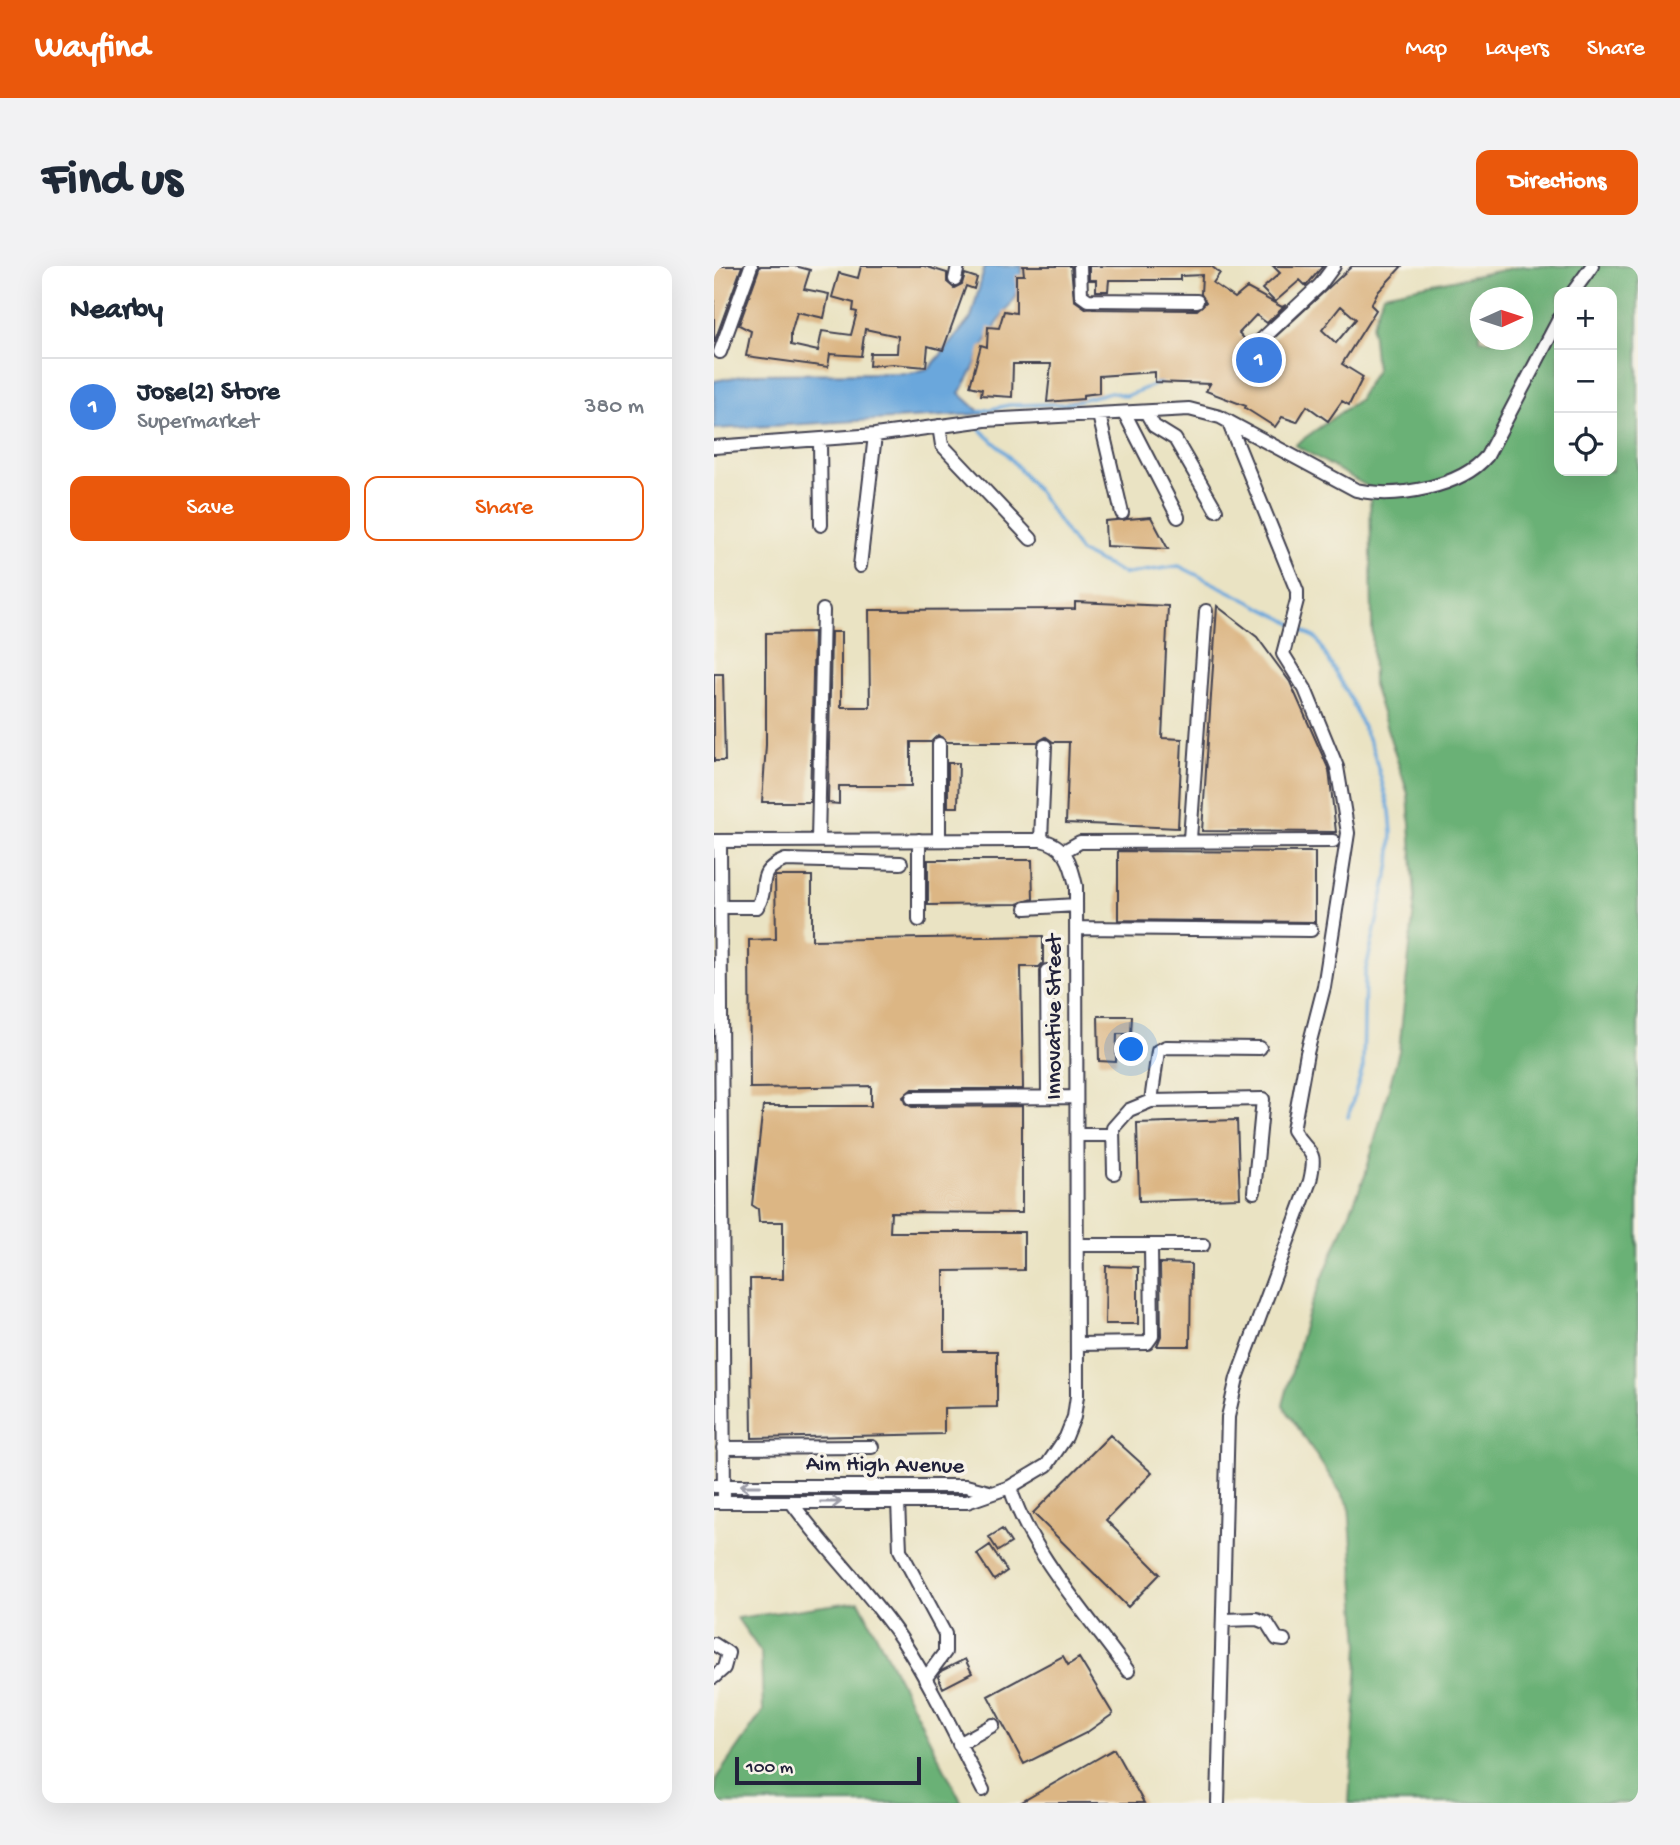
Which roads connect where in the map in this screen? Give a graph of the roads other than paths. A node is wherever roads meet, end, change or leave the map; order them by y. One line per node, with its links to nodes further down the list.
1 (751, 266): 9 (street)
2 (1080, 266): 6 (street)
3 (1334, 266): 8 (street)
4 (1592, 266): 5 (street)
5 (1577, 287)
6 (1197, 301)
7 (1554, 328): 13 (street)
8 (1259, 342)
9 (720, 352)
10 (1146, 412): 11 (street); 13 (street); 18 (street)
11 (1125, 414): 12 (street); 20 (street)
12 (1099, 415): 14 (street); 19 (street)
13 (1228, 421): 67 (street)
14 (939, 426): 15 (street); 22 (street)
15 (875, 435): 16 (street); 23 (street)
16 (820, 440): 17 (street); 21 (street)
17 (714, 447)
18 (1216, 510)
19 (1122, 513)
20 (1178, 517)
21 (821, 524)
22 (1031, 539)
23 (860, 566)
24 (823, 610): 34 (street)
25 (1206, 611): 29 (street)
26 (939, 744): 31 (street)
27 (1045, 746): 32 (street)
28 (884, 839): 30 (street); 34 (street); 37 (street)
29 (1190, 839): 35 (street); 36 (street)
30 (919, 840): 31 (street); 42 (street)
31 (939, 840): 32 (street)
32 (1041, 840): 36 (street)
33 (717, 841): 34 (street); 40 (street)
34 (818, 841)
35 (1334, 841)
36 (1064, 850): 39 (street, Innovative Street)
37 (885, 862): 38 (street); 40 (street)
38 (901, 863)
39 (1076, 905): 41 (street); 43 (street, Innovative Street)
40 (720, 906): 60 (street)
41 (1026, 908)
42 (919, 920)
43 (1076, 928): 44 (street); 48 (street, Innovative Street)
44 (1311, 930)
45 (1047, 971): 47 (street)
46 (1260, 1048): 50 (street)
47 (1048, 1097): 48 (street); 49 (street)
48 (1076, 1097): 51 (street, Innovative Street)
49 (912, 1098)
50 (1151, 1101): 52 (street); 54 (street)
51 (1077, 1135): 52 (street); 55 (street, Innovative Street)
52 (1113, 1135): 53 (street)
53 (1114, 1173)
54 (1254, 1192)
55 (1077, 1245): 56 (street); 58 (street, Innovative Street)
56 (1151, 1245): 57 (street); 58 (street)
57 (1203, 1245)
58 (1077, 1344): 62 (street, Innovative Street)
59 (872, 1447): 60 (street)
60 (723, 1448): 61 (street)
61 (719, 1486): 63 (street, Aim High Avenue, one-way to 61); 64 (street)
62 (1010, 1487): 63 (street, Innovative Street); 70 (street)
63 (989, 1492): 65 (street, Aim High Avenue)
64 (719, 1502): 66 (street, Aim High Avenue)
65 (898, 1502): 66 (street, Aim High Avenue, one-way to 65); 72 (street)
66 (792, 1503): 72 (street)
67 (1223, 1620): 68 (street); 76 (street)
68 (1284, 1640)
69 (714, 1644): 71 (street)
70 (1128, 1671)
71 (714, 1677)
72 (925, 1679): 74 (street)
73 (993, 1725): 74 (street)
74 (958, 1744): 75 (street)
75 (983, 1790)
76 (1218, 1803)

